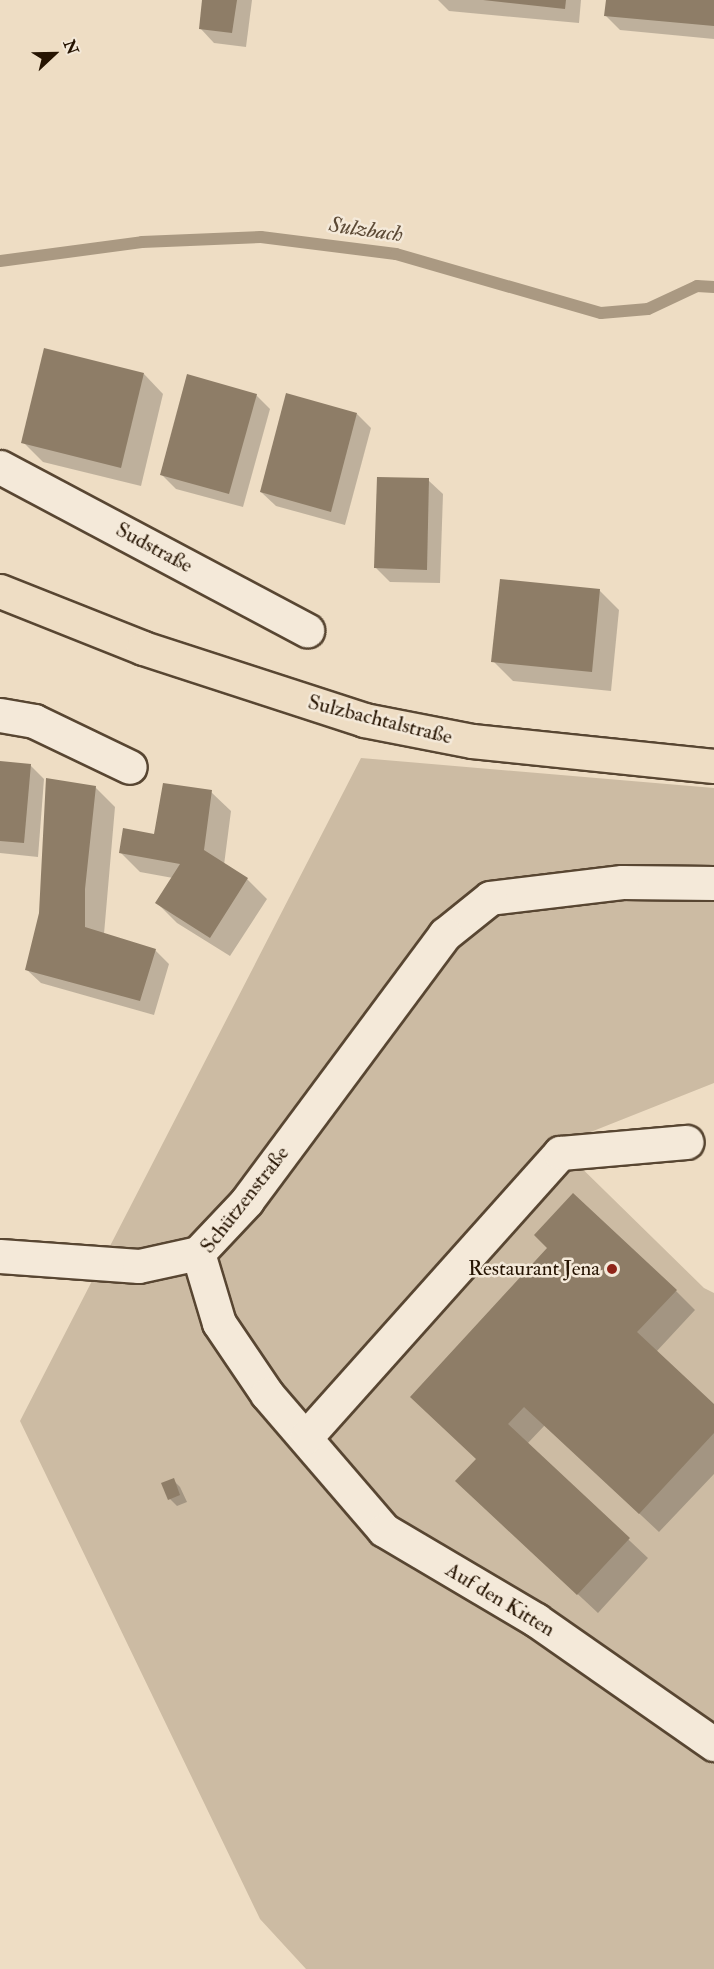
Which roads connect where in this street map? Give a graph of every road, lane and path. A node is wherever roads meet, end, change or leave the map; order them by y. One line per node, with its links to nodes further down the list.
1 (0, 467): 3 (street, Sudstraße)
2 (9, 592): 5 (main road, Sulzbachtalstraße)
3 (307, 630)
4 (0, 715): 6 (street)
5 (714, 766)
6 (130, 767)
7 (714, 882): 9 (street, Schützenstraße)
8 (687, 1142): 11 (street)
9 (198, 1253): 10 (street); 11 (street, Schützenstraße)
10 (0, 1256)
11 (306, 1437): 12 (street, Auf den Kitten)
12 (714, 1744)

